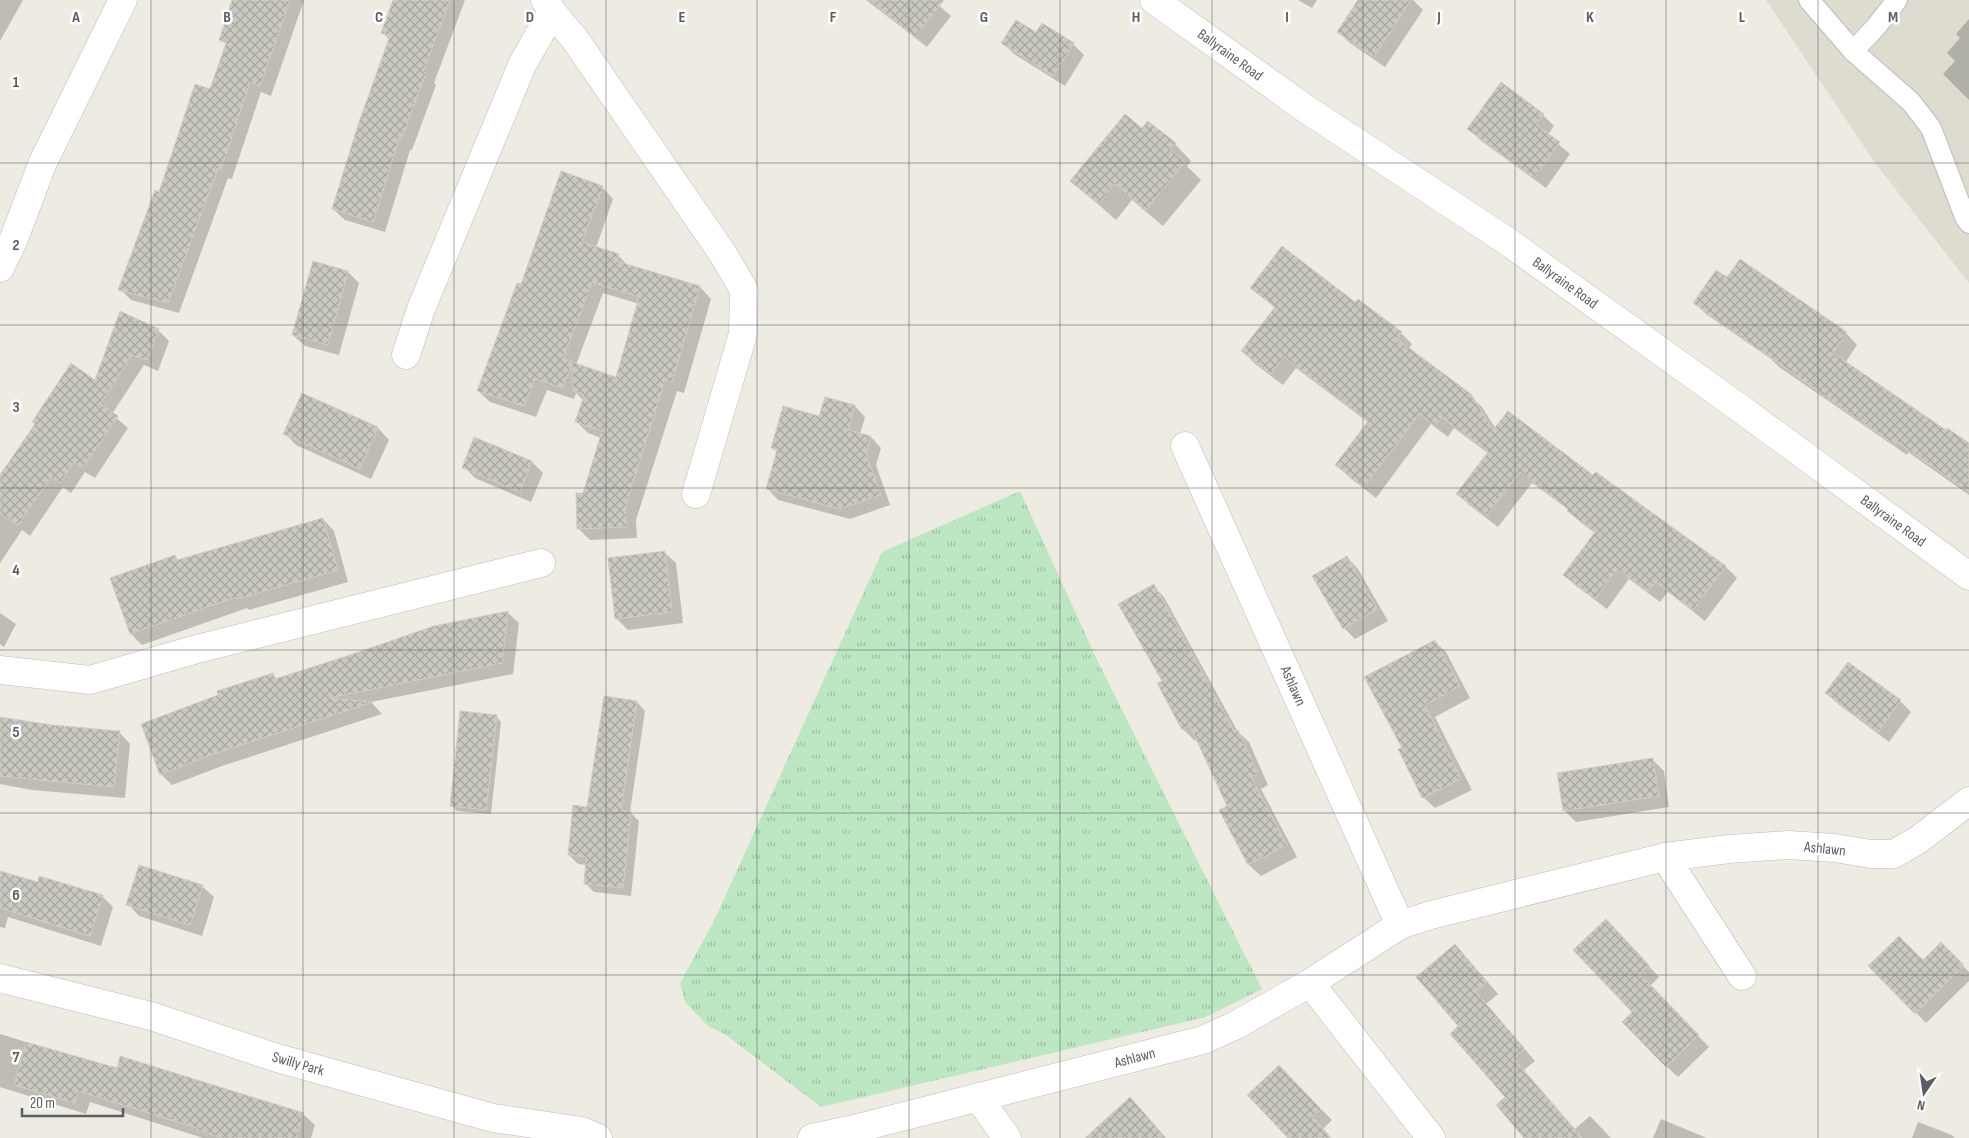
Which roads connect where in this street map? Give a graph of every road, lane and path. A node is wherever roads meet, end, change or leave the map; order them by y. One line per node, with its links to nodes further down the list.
1 (122, 0): 8 (street)
2 (1154, 0): 13 (street, Ballyraine Road)
3 (1809, 0): 6 (lane)
4 (1897, 0): 6 (lane)
5 (549, 6): 9 (street); 11 (street)
6 (1853, 50): 7 (lane)
7 (1969, 223)
8 (0, 268)
9 (406, 355)
10 (1185, 446): 17 (street, Ashlawn)
11 (696, 494)
12 (541, 563): 14 (street)
13 (1969, 576)
14 (0, 670)
15 (1969, 802): 16 (street, Ashlawn)
16 (1665, 857): 17 (street, Ashlawn); 18 (street)
17 (1400, 925): 20 (street, Ashlawn)
18 (1742, 976)
19 (0, 978): 22 (street, Swilly Park)
20 (1310, 983): 21 (street, Ashlawn); 25 (street)
21 (978, 1097): 23 (street, Ashlawn); 24 (street)
22 (598, 1138)
23 (812, 1138)
24 (1007, 1138)
25 (1431, 1138)

